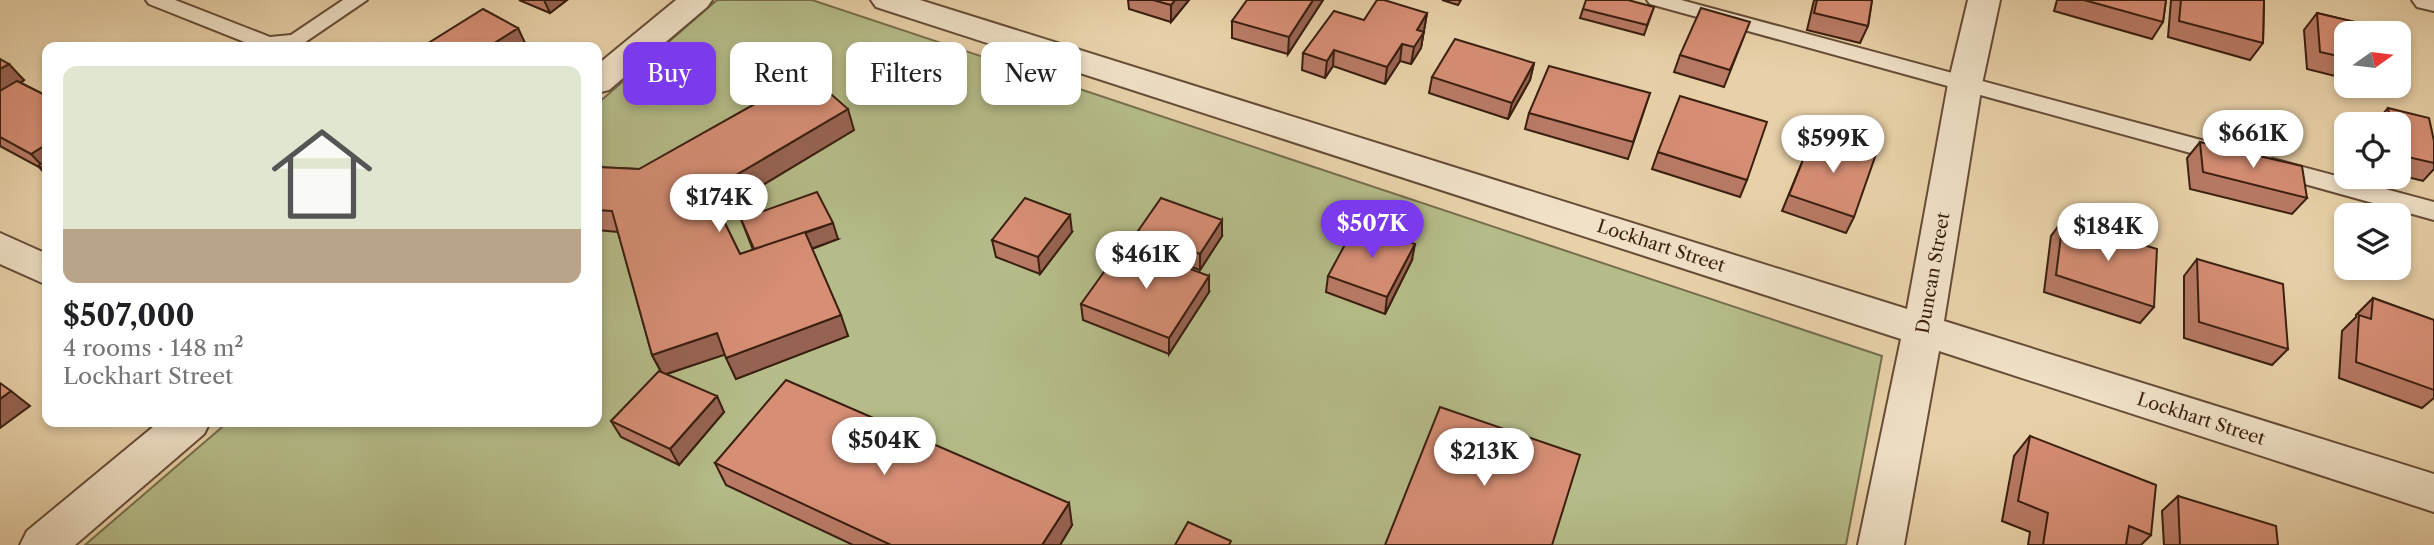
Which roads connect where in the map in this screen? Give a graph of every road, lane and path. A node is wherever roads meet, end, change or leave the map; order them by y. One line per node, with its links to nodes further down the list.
1 (156, 0): 9 (lane)
2 (357, 0): 10 (lane)
3 (696, 0): 11 (street)
4 (887, 0): 16 (street, Lockhart Street)
5 (1657, 0): 12 (lane)
6 (1984, 0): 12 (street, Duncan Street)
7 (2428, 0): 8 (street)
8 (2434, 1)
9 (263, 42)
10 (287, 42)
11 (602, 78)
12 (1965, 84): 13 (lane); 16 (street, Duncan Street)
13 (2434, 211)
14 (0, 247): 15 (street)
15 (42, 268)
16 (1923, 329): 18 (street, Lockhart Street); 20 (street, Duncan Street)
17 (183, 427): 19 (street)
18 (2434, 494)
19 (43, 545)
20 (1881, 545)

